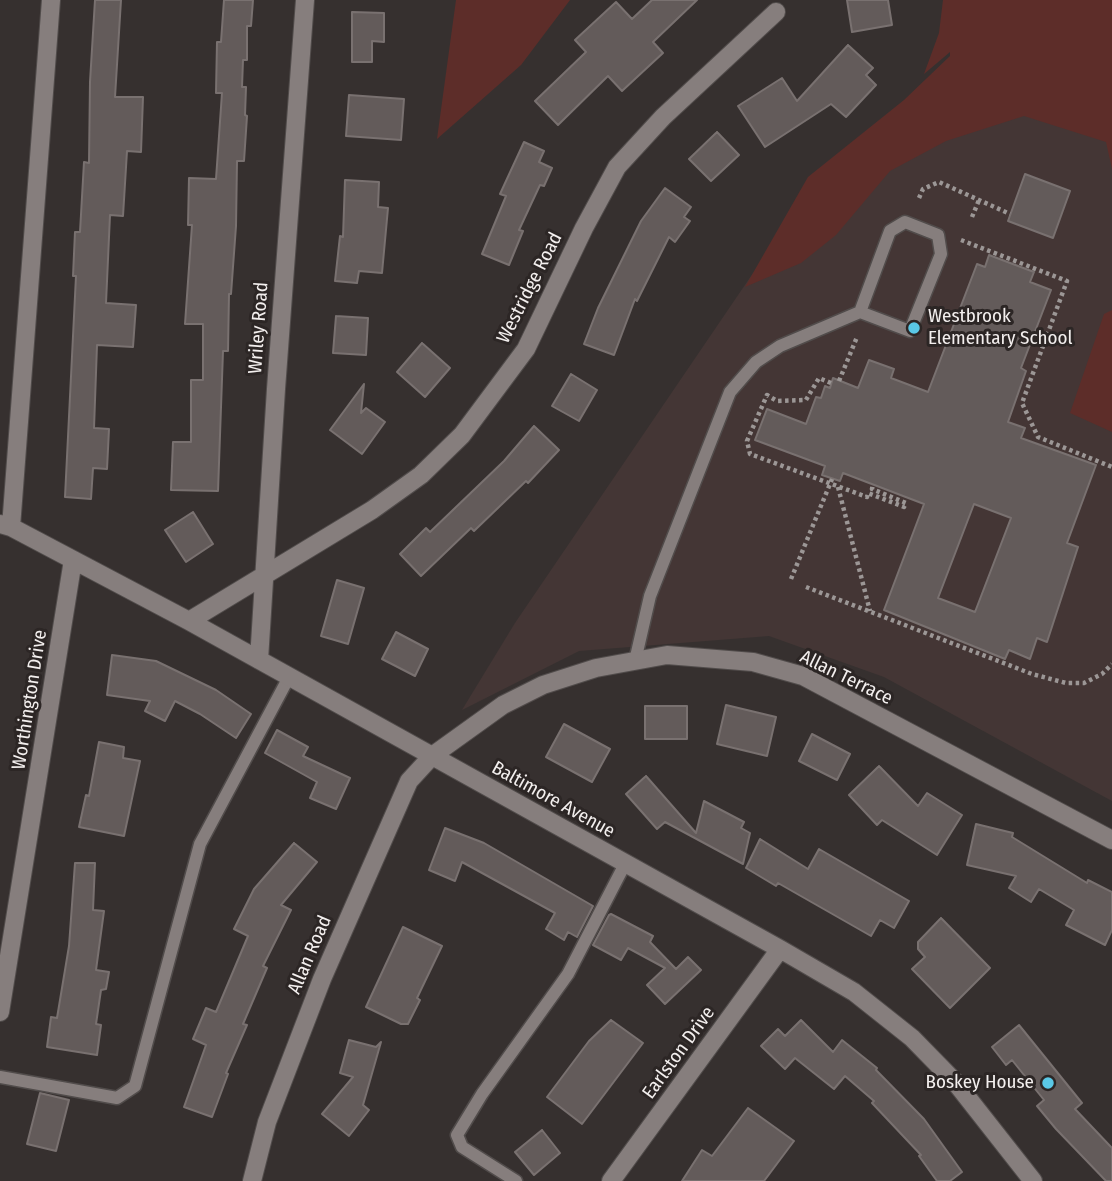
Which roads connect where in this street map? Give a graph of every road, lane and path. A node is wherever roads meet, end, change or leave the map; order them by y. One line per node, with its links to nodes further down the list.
1 (51, 0): 17 (street)
2 (305, 0): 19 (street, Wriley Road)
3 (776, 12): 19 (street, Westridge Road)
4 (919, 198): 5 (path)
5 (979, 200): 6 (path); 7 (path)
6 (1010, 214)
7 (972, 217)
8 (961, 240): 13 (path)
9 (860, 312): 9 (lane); 25 (lane)
10 (857, 337): 11 (path)
11 (839, 381)
12 (831, 383): 14 (path)
13 (1112, 467)
14 (831, 481): 16 (path); 20 (path)
15 (873, 484): 16 (path)
16 (838, 487): 22 (path)
17 (5, 526): 18 (street, Baltimore Avenue)
18 (74, 561): 23 (street, Baltimore Avenue); 32 (street, Worthington Drive)
19 (266, 572): 23 (street, Westridge Road); 24 (street, Wriley Road)
20 (791, 579)
21 (806, 587): 22 (path)
22 (871, 612): 26 (path)
23 (189, 621): 24 (street, Baltimore Avenue)
24 (259, 660): 27 (street, Baltimore Avenue)
25 (635, 661): 28 (street, Allan Terrace); 29 (street, Allan Terrace)
26 (1112, 664)
27 (289, 677): 28 (street, Baltimore Avenue); 33 (lane)
28 (432, 756): 30 (street, Baltimore Avenue); 34 (street, Allan Road)
29 (1112, 840)
30 (625, 864): 31 (street, Baltimore Avenue); 35 (lane)
31 (780, 949): 36 (street, Earlston Drive); 37 (street, Baltimore Avenue)
32 (0, 1011)
33 (0, 1077)
34 (252, 1181)
35 (516, 1181)
36 (611, 1181)
37 (1033, 1181)

